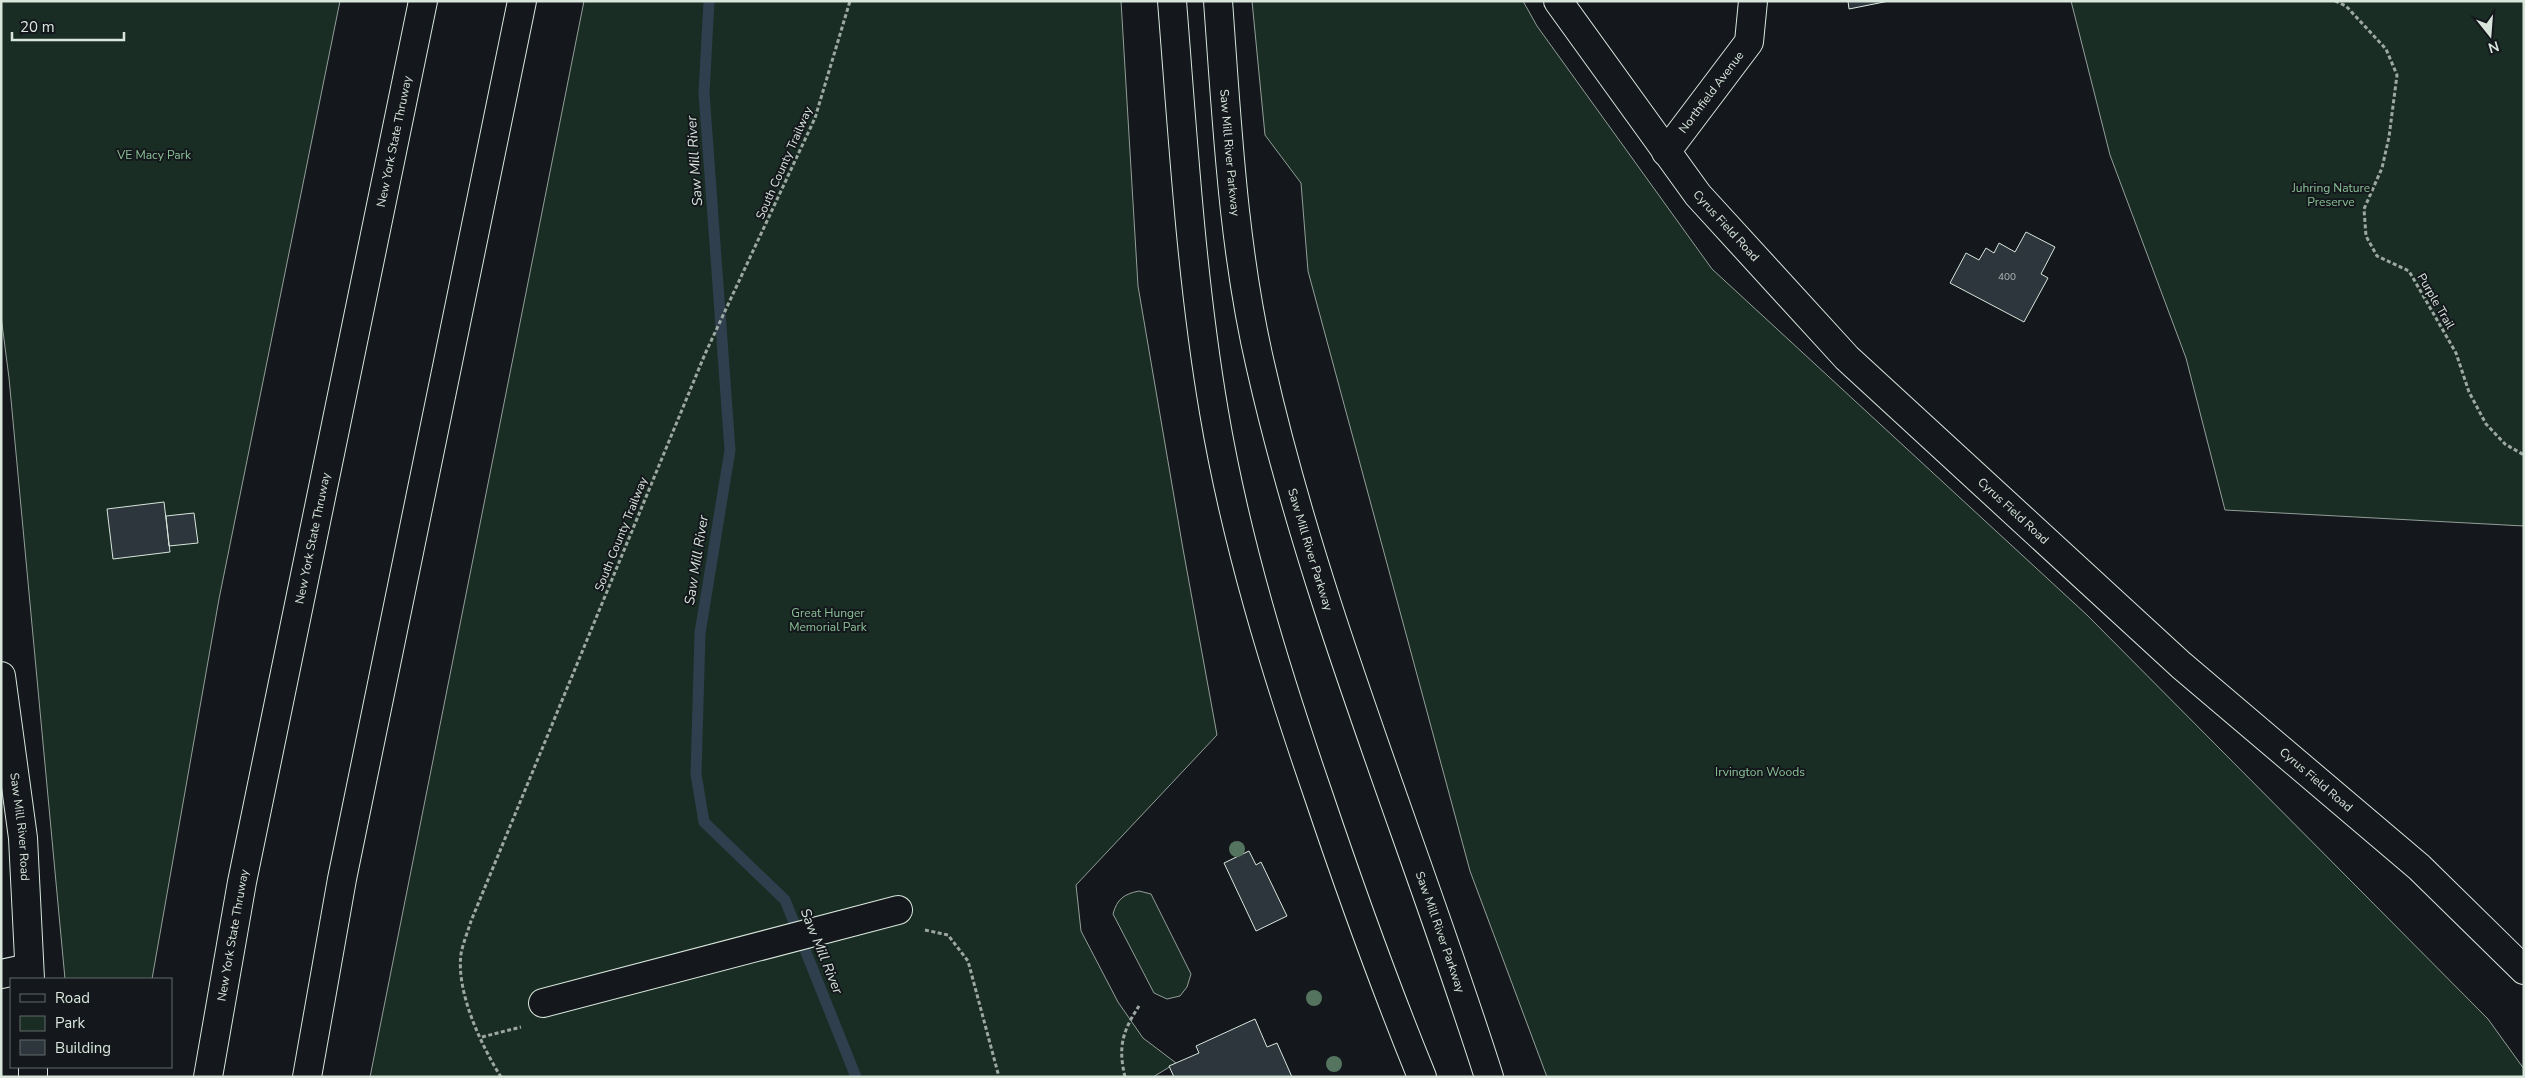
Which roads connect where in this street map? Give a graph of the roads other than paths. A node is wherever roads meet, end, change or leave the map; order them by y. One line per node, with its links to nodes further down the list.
1 (423, 1): 14 (main road, New York State Thruway)
2 (522, 1): 15 (main road)
3 (1172, 1): 16 (main road)
4 (1218, 1): 17 (main road, Saw Mill River Parkway)
5 (1558, 1): 7 (main road, Cyrus Field Road)
6 (1753, 1): 7 (main road, Northfield Avenue)
7 (1666, 152): 10 (main road, Cyrus Field Road)
8 (3, 693): 12 (main road, Saw Mill River Road)
9 (898, 910): 13 (main road)
10 (2524, 970)
11 (1, 974): 12 (main road)
12 (30, 974)
13 (543, 1003)
14 (208, 1077)
15 (307, 1077)
16 (1422, 1077)
17 (1489, 1077)

